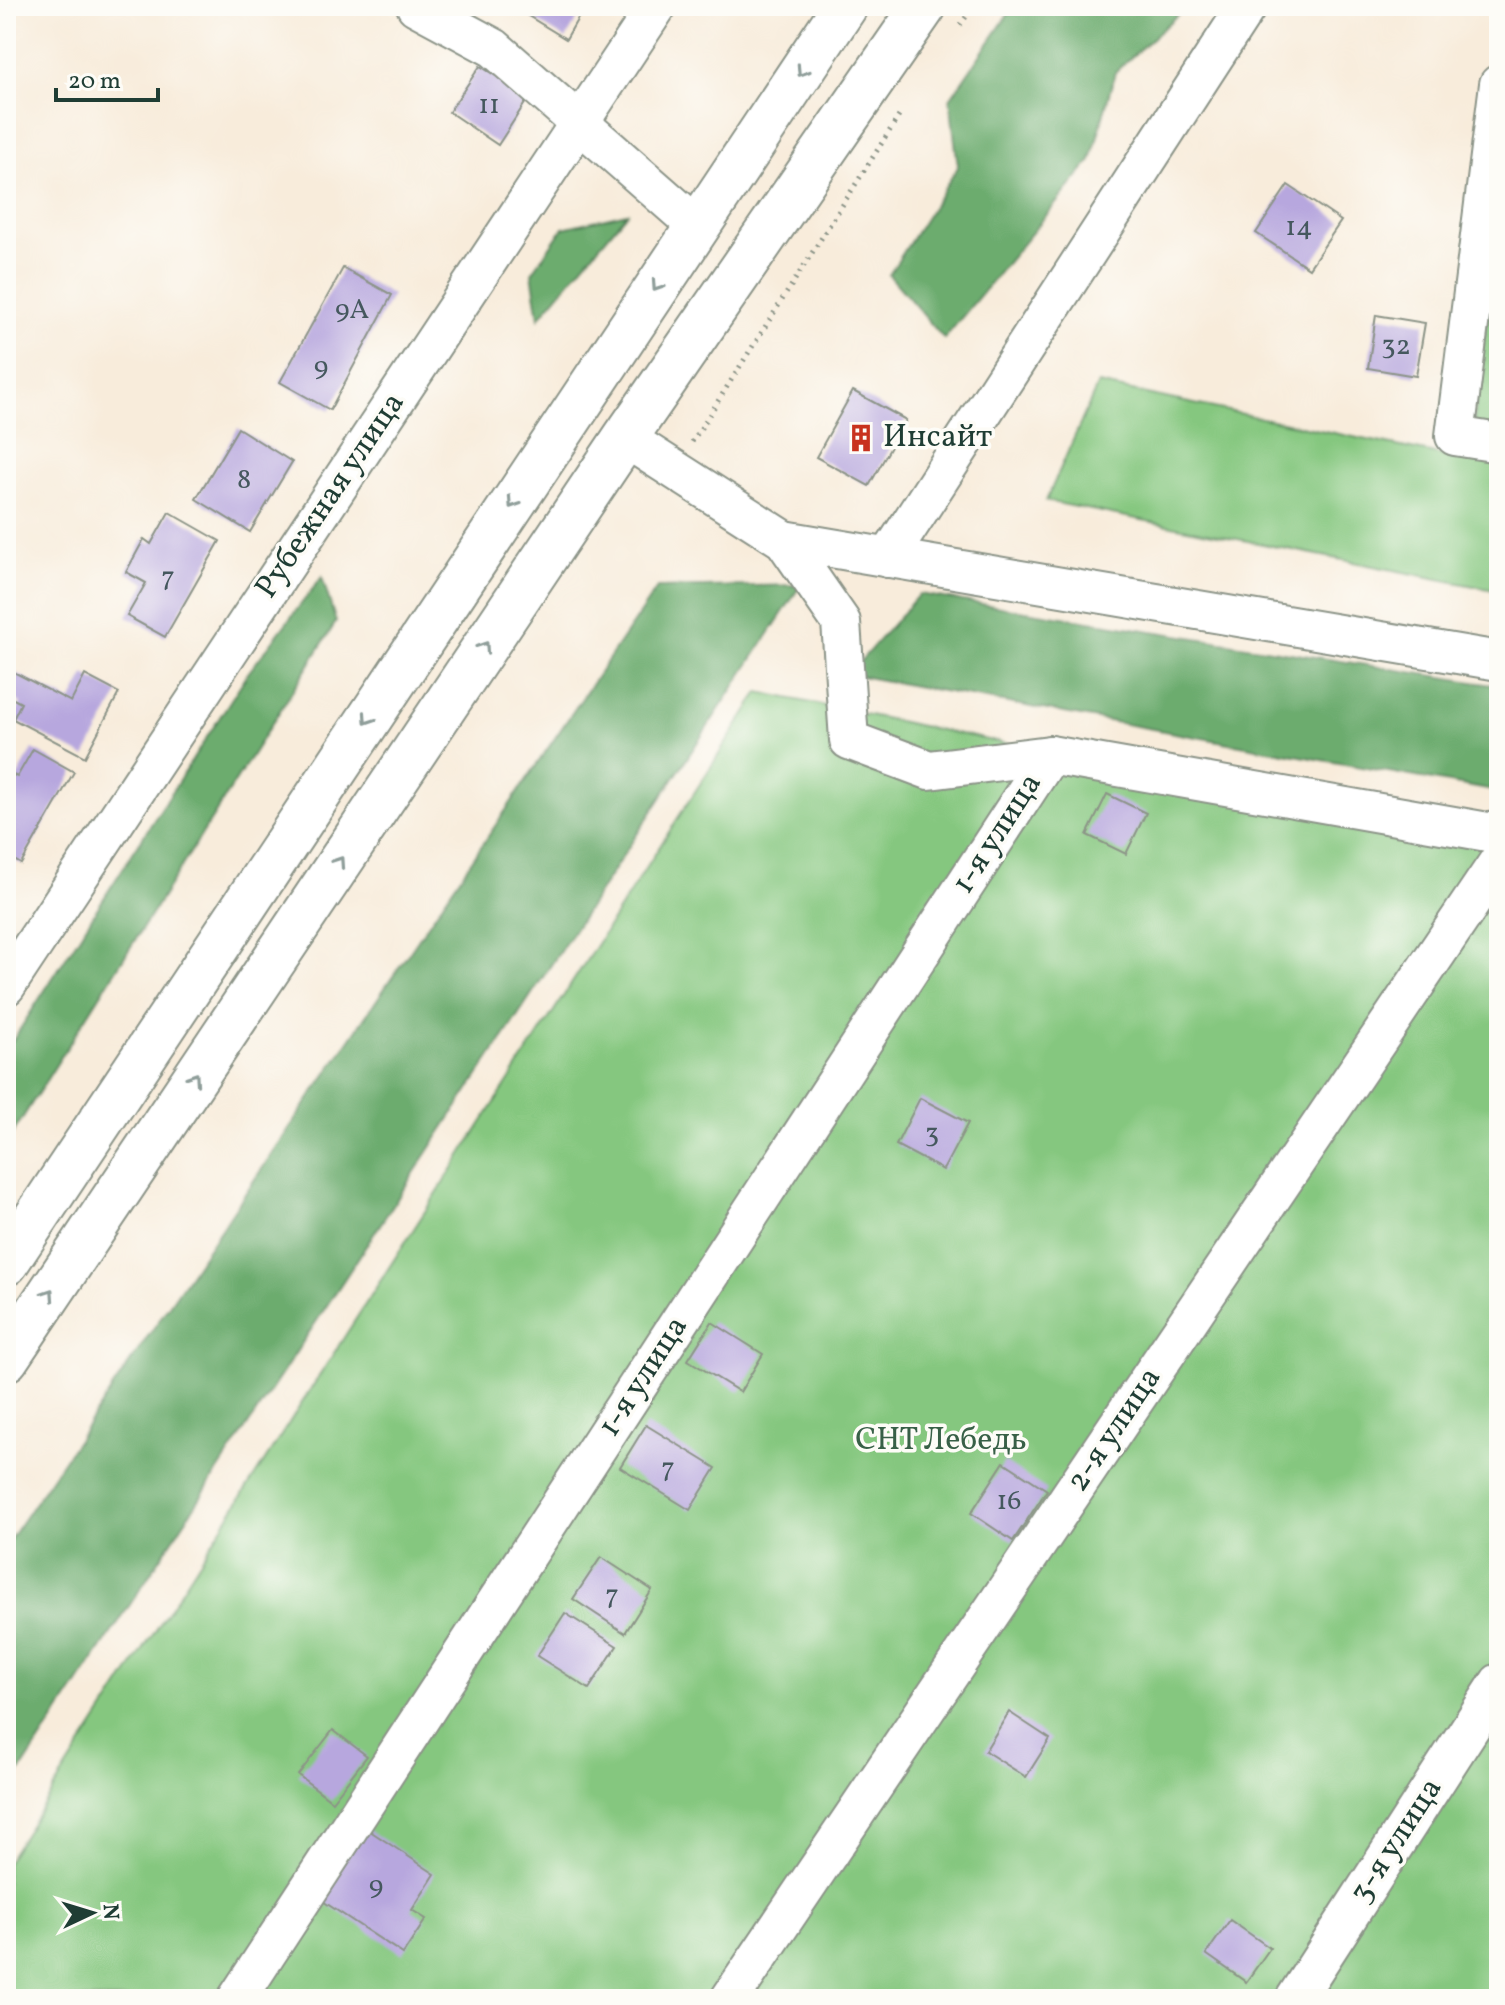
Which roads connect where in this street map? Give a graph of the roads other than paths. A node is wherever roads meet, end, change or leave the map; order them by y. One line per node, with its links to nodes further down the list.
1 (416, 6): 7 (street)
2 (657, 6): 7 (street, Рубежная улица)
3 (845, 6): 8 (highway, one-way to 8)
4 (1247, 6): 12 (street)
5 (941, 17): 9 (highway)
6 (1499, 84): 10 (street)
7 (579, 122): 8 (street); 17 (street, Рубежная улица)
8 (697, 226): 18 (highway, one-way to 18)
9 (625, 438): 11 (street); 20 (highway, one-way to 9)
10 (1499, 443)
11 (784, 540): 12 (street); 14 (street)
12 (888, 558): 13 (street)
13 (1499, 661)
14 (1050, 755): 15 (street); 22 (street, 1-я улица)
15 (1499, 834)
16 (1499, 861): 23 (street, 2-я улица)
17 (6, 986)
18 (20, 1218): 19 (highway)
19 (6, 1263)
20 (6, 1359)
21 (1499, 1683): 24 (street, 3-я улица)
22 (237, 1999)
23 (730, 1999)
24 (1295, 1999)

